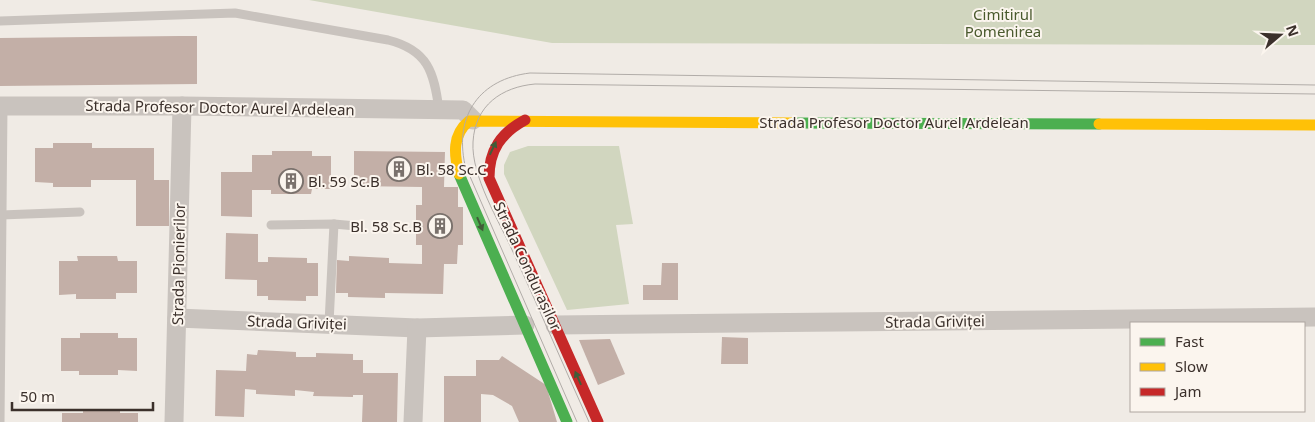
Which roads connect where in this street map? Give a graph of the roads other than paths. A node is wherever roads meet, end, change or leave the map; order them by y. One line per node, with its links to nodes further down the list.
1 (0, 21): 4 (lane)
2 (1, 106): 3 (street, Strada Profesor Doctor Aurel Ardelean); 10 (lane)
3 (182, 106): 4 (street, Strada Profesor Doctor Aurel Ardelean); 15 (street, Strada Pionierilor)
4 (439, 110): 5 (street, Strada Profesor Doctor Aurel Ardelean); 8 (street, Strada Condurașilor)
5 (473, 120): 6 (main road, Strada Profesor Doctor Aurel Ardelean); 8 (main road, Strada Condurașilor)
6 (525, 120): 7 (main road, Strada Profesor Doctor Aurel Ardelean); 18 (main road, Strada Condurașilor, one-way to 6)
7 (1315, 125)
8 (455, 150): 17 (main road, Strada Condurașilor, one-way to 17)
9 (80, 212): 10 (lane)
10 (1, 215): 20 (lane)
11 (334, 224): 12 (lane); 13 (lane); 16 (lane)
12 (271, 225)
13 (356, 226)
14 (1315, 316): 18 (street, Strada Griviței)
15 (177, 318): 16 (street, Strada Griviței); 21 (street, Strada Pionierilor)
16 (329, 323): 19 (street, Strada Griviței)
17 (525, 325): 19 (street, Strada Griviței); 23 (main road, Strada Condurașilor)
18 (555, 325): 24 (main road, Strada Condurașilor, one-way to 18)
19 (417, 328): 22 (street)
20 (0, 422)
21 (174, 422)
22 (413, 422)
23 (567, 422)
24 (598, 422)

